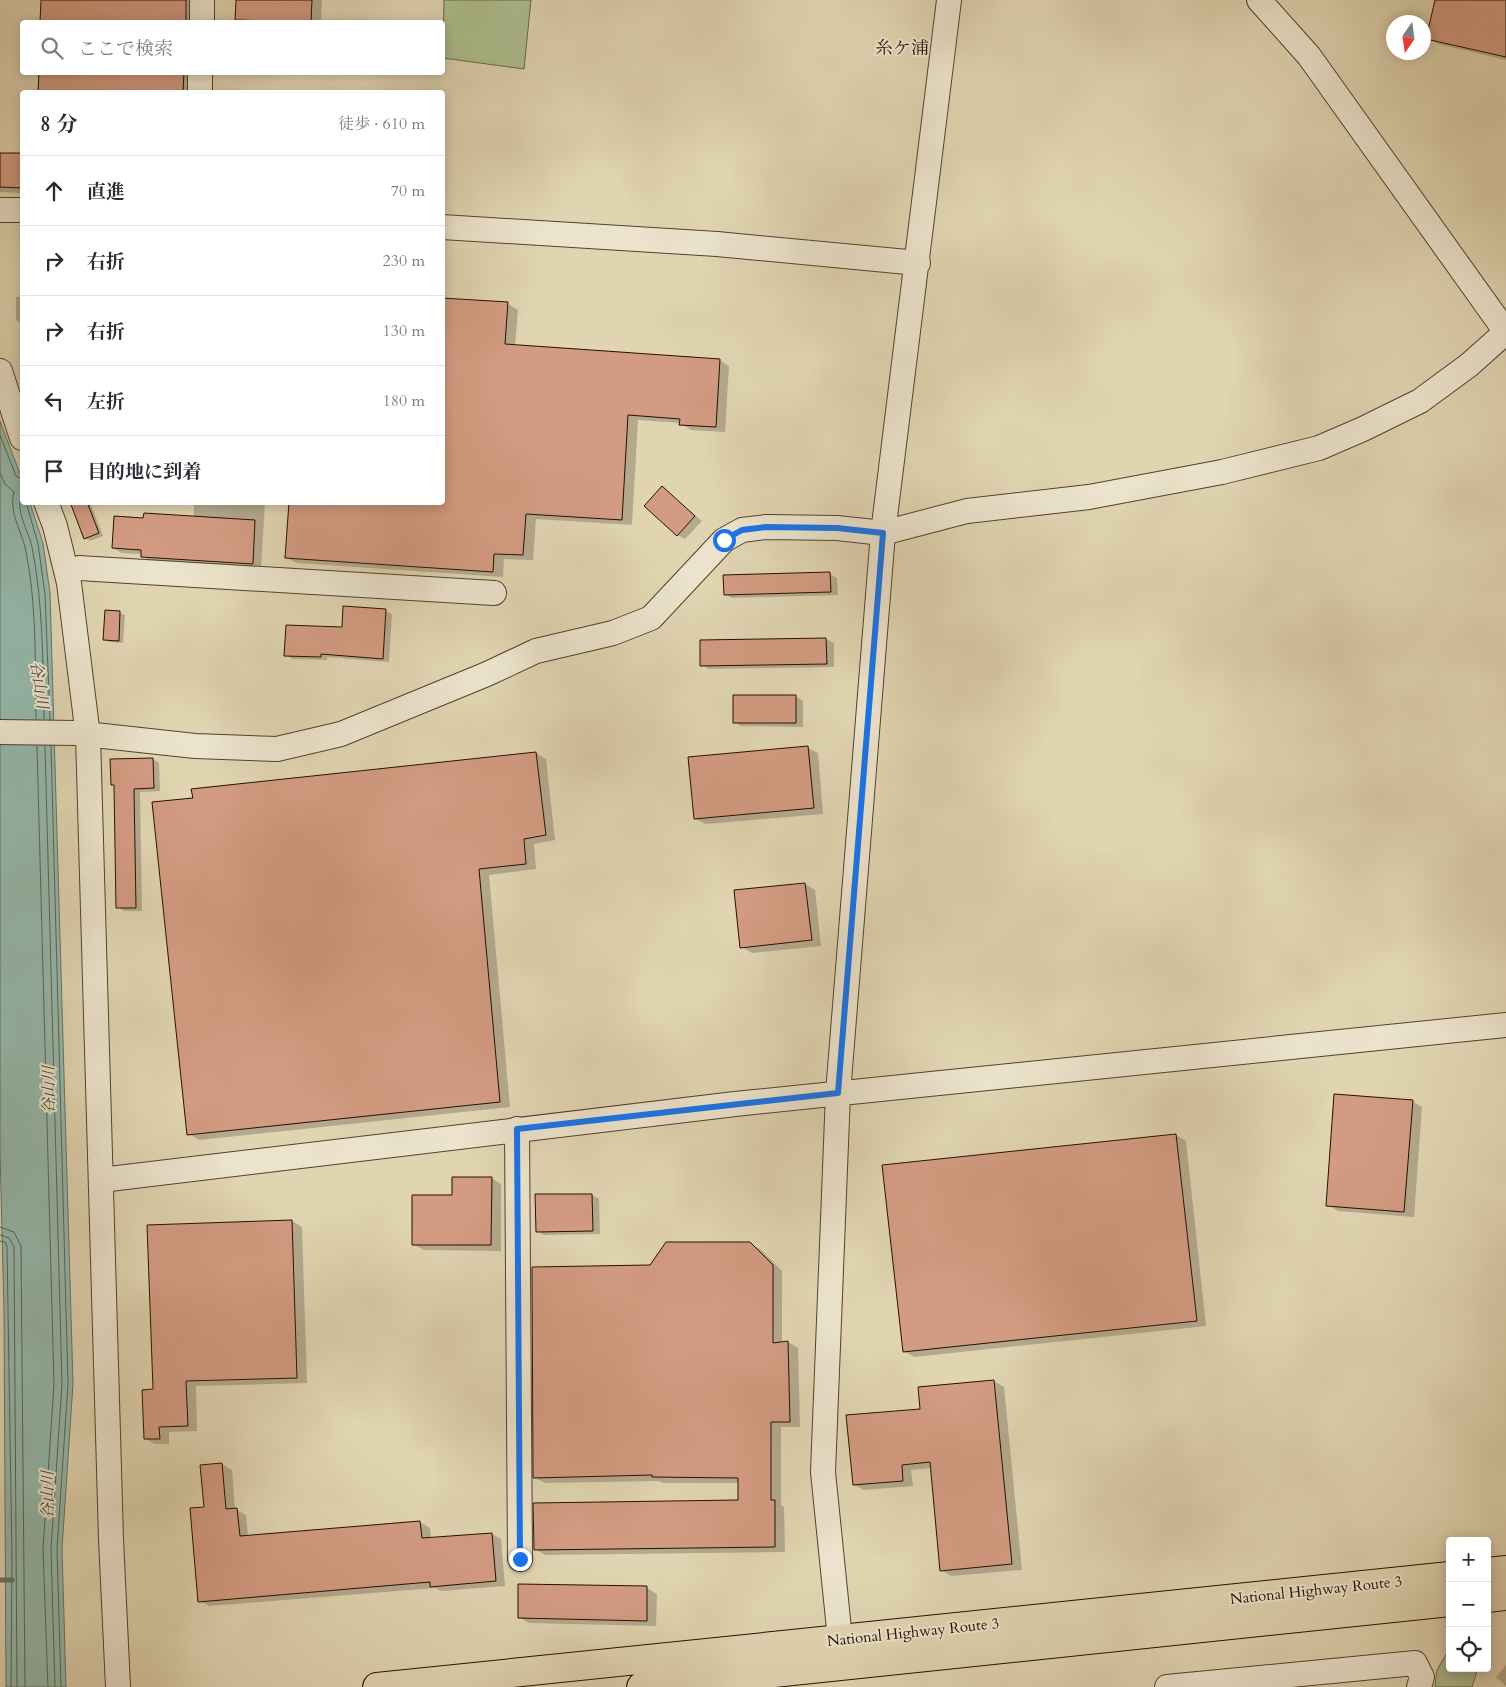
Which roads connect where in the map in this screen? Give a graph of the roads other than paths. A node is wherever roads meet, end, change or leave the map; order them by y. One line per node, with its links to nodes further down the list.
1 (202, 0): 4 (street)
2 (949, 0): 10 (street)
3 (1259, 0): 11 (street)
4 (202, 20)
5 (200, 75): 6 (street)
6 (200, 90)
7 (0, 210): 8 (street)
8 (20, 210)
9 (445, 227): 10 (street)
10 (918, 263): 15 (street)
11 (1506, 332): 15 (street)
12 (0, 371): 13 (street)
13 (20, 432)
14 (47, 505): 19 (street)
15 (883, 533): 19 (street); 21 (street)
16 (79, 568): 17 (street)
17 (494, 593)
18 (0, 732): 19 (street)
19 (82, 734): 23 (street)
20 (1506, 1025): 21 (street)
21 (838, 1093): 22 (street); 31 (street)
22 (517, 1129): 23 (street); 24 (street)
23 (101, 1180): 33 (street)
24 (520, 1559)
25 (1506, 1570): 26 (highway)
26 (1491, 1572)
27 (1446, 1576): 31 (highway, National Highway Route 3)
28 (1506, 1596): 29 (highway)
29 (1491, 1598)
30 (1446, 1602): 35 (highway, National Highway Route 3)
31 (840, 1639): 34 (highway, National Highway Route 3)
32 (1195, 1686): 36 (street); 37 (street)
33 (118, 1687)
34 (377, 1687)
35 (641, 1687)
36 (1167, 1687)
37 (1419, 1687)

